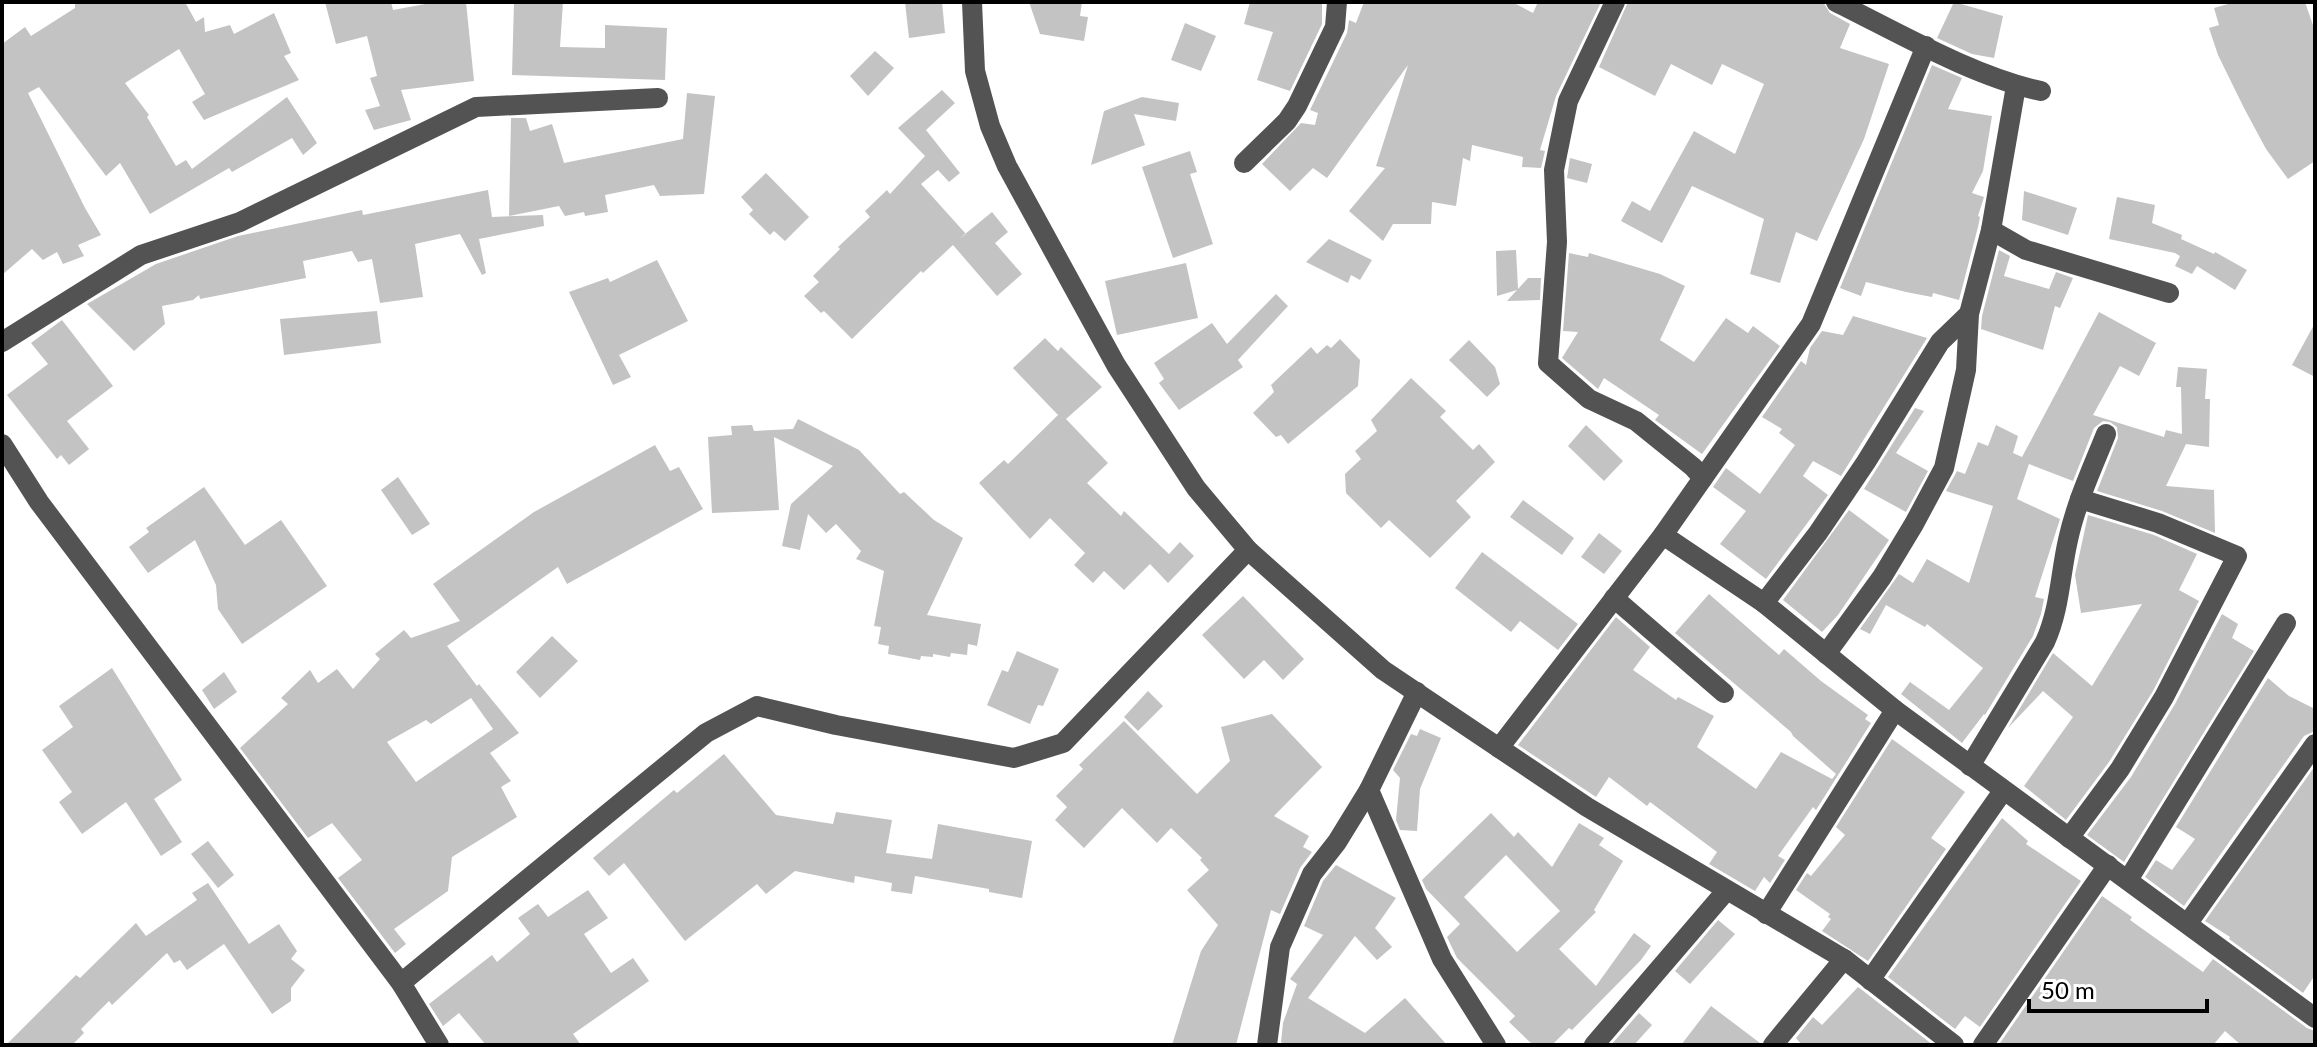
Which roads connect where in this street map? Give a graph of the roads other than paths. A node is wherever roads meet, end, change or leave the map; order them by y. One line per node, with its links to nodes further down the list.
1 (972, 2): 19 (street)
2 (1337, 2): 9 (street)
3 (1615, 2): 16 (street)
4 (1836, 2): 5 (street)
5 (1926, 46): 6 (street); 16 (street)
6 (2016, 86): 7 (street); 10 (street)
7 (2041, 91)
8 (658, 98): 13 (street)
9 (1244, 163)
10 (1991, 230): 11 (street); 12 (street)
11 (2169, 293)
12 (1969, 314): 21 (street); 23 (street)
13 (2, 342)
14 (2106, 434): 17 (street)
15 (2, 444): 40 (street)
16 (1703, 478): 18 (street)
17 (2080, 499): 29 (street); 32 (street)
18 (1663, 535): 20 (street); 21 (street)
19 (1248, 550): 24 (street); 40 (street)
20 (1614, 598): 25 (street); 28 (street)
21 (1764, 603): 23 (street)
22 (2286, 623): 34 (street)
23 (1826, 654): 26 (street)
24 (1417, 692): 28 (street); 30 (street)
25 (1724, 693)
26 (1895, 710): 29 (street); 36 (street)
27 (2315, 744): 37 (street)
28 (1499, 748): 35 (street)
29 (1970, 766): 31 (street)
30 (1369, 790): 43 (street); 44 (street)
31 (2003, 791): 32 (street); 39 (street)
32 (2069, 838): 33 (street)
33 (2108, 865): 34 (street); 48 (street)
34 (2128, 880): 37 (street)
35 (1726, 891): 36 (street); 45 (street)
36 (1766, 914): 38 (street)
37 (2188, 923): 41 (street)
38 (1844, 959): 39 (street); 46 (street)
39 (1870, 980): 47 (street)
40 (401, 983): 42 (street)
41 (2311, 1006)
42 (439, 1045)
43 (1267, 1045)
44 (1496, 1045)
45 (1594, 1045)
46 (1773, 1045)
47 (1954, 1045)
48 (1983, 1045)

